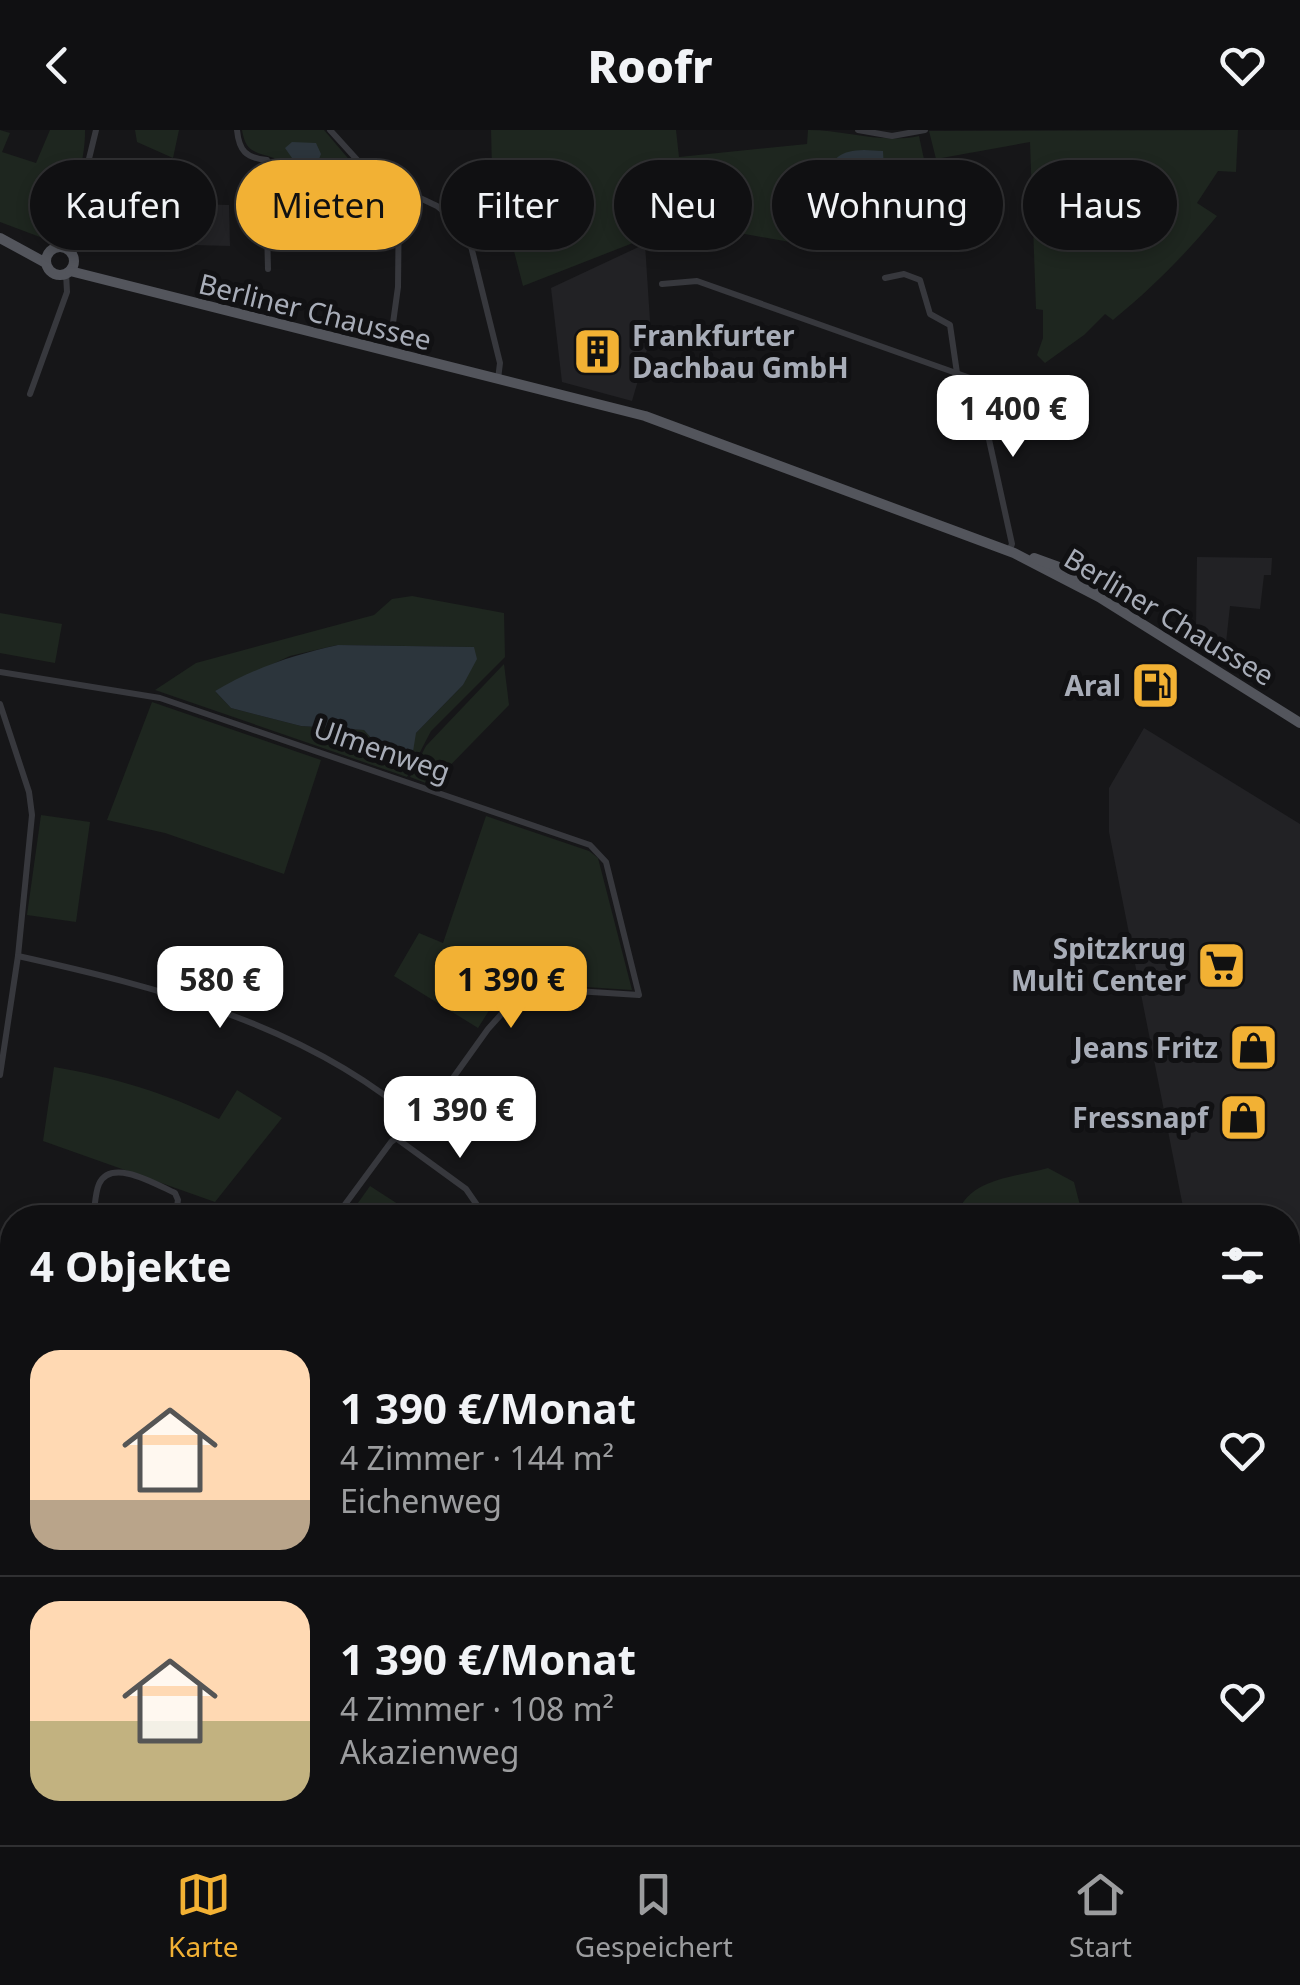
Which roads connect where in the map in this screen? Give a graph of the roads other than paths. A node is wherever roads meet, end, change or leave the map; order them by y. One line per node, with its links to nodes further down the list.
1 (96, 130): 6 (street)
2 (237, 130): 15 (street)
3 (330, 130): 7 (street)
4 (858, 130): 5 (street)
5 (925, 130)
6 (89, 160)
7 (356, 160)
8 (421, 198): 20 (street)
9 (0, 237): 13 (main road)
10 (53, 250): 13 (street)
11 (72, 250): 14 (street)
12 (398, 250): 18 (street)
13 (51, 254): 14 (main road); 14 (main road)
14 (70, 265): 18 (main road, Berliner Chaussee); 21 (street)
15 (268, 270)
16 (886, 278): 19 (street)
17 (662, 284): 19 (street)
18 (388, 354): 20 (main road, Berliner Chaussee)
19 (957, 373): 22 (street)
20 (498, 380): 22 (main road, Berliner Chaussee)
21 (30, 394)
22 (1011, 549): 25 (main road, Berliner Chaussee)
23 (0, 672): 28 (street, Ulmenweg)
24 (0, 704): 26 (street)
25 (1300, 719)
26 (18, 956): 27 (street); 28 (street)
27 (0, 1075)
28 (418, 1122): 29 (street)
29 (396, 1138): 32 (street); 33 (street)
30 (96, 1205): 31 (street)
31 (177, 1205)
32 (345, 1205)
33 (477, 1205)

